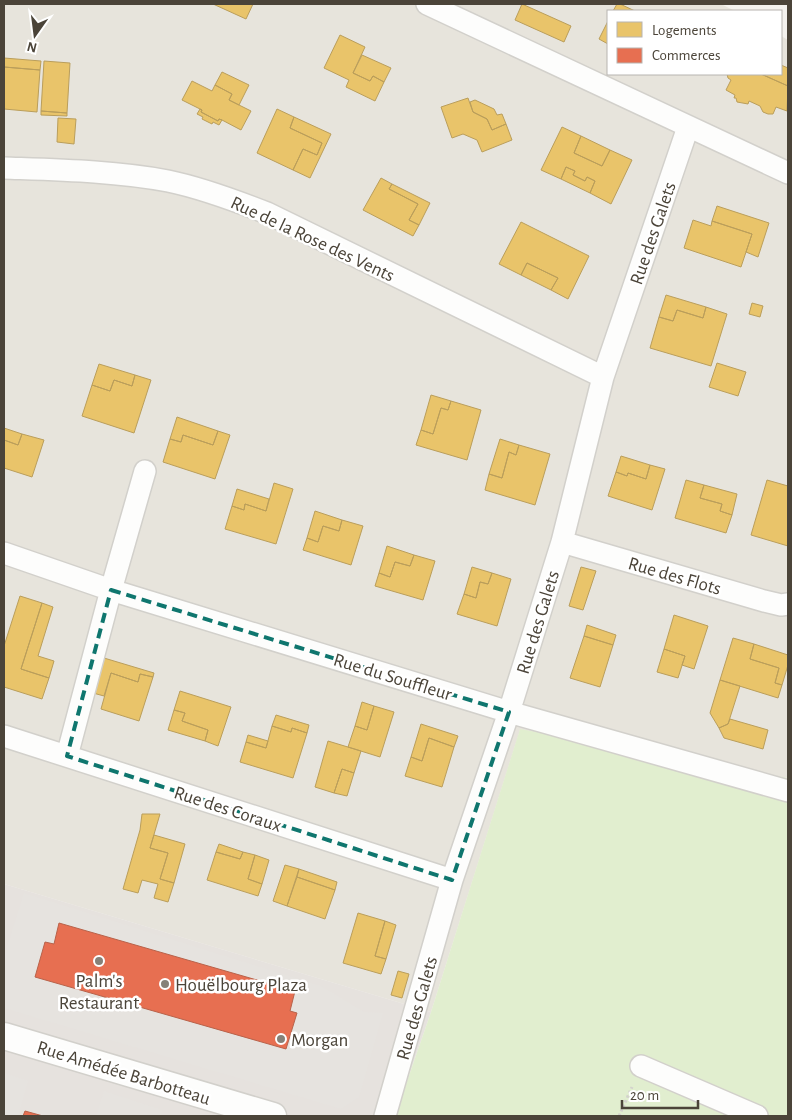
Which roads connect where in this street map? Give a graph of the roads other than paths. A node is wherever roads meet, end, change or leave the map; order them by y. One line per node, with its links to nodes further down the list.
1 (427, 4): 2 (street)
2 (688, 127): 4 (street); 5 (street, Rue des Galets)
3 (4, 168): 5 (street, Rue de la Rose des Vents)
4 (788, 173)
5 (603, 377): 7 (street, Rue des Galets)
6 (145, 471): 9 (street)
7 (562, 542): 10 (street, Rue des Flots); 11 (street, Rue des Galets)
8 (4, 553): 9 (street, Rue du Souffleur)
9 (111, 590): 11 (street, Rue du Souffleur); 13 (street)
10 (788, 604)
11 (509, 712): 14 (street, Rue du Souffleur); 15 (street, Rue des Galets)
12 (4, 736): 13 (street, Rue des Coraux)
13 (67, 756): 15 (street, Rue des Coraux)
14 (787, 790)
15 (452, 880): 19 (street, Rue des Galets)
16 (4, 1036): 18 (street, Rue Amédée Barbotteau)
17 (641, 1066): 20 (street)
18 (273, 1116)
19 (385, 1116)
20 (757, 1116)

